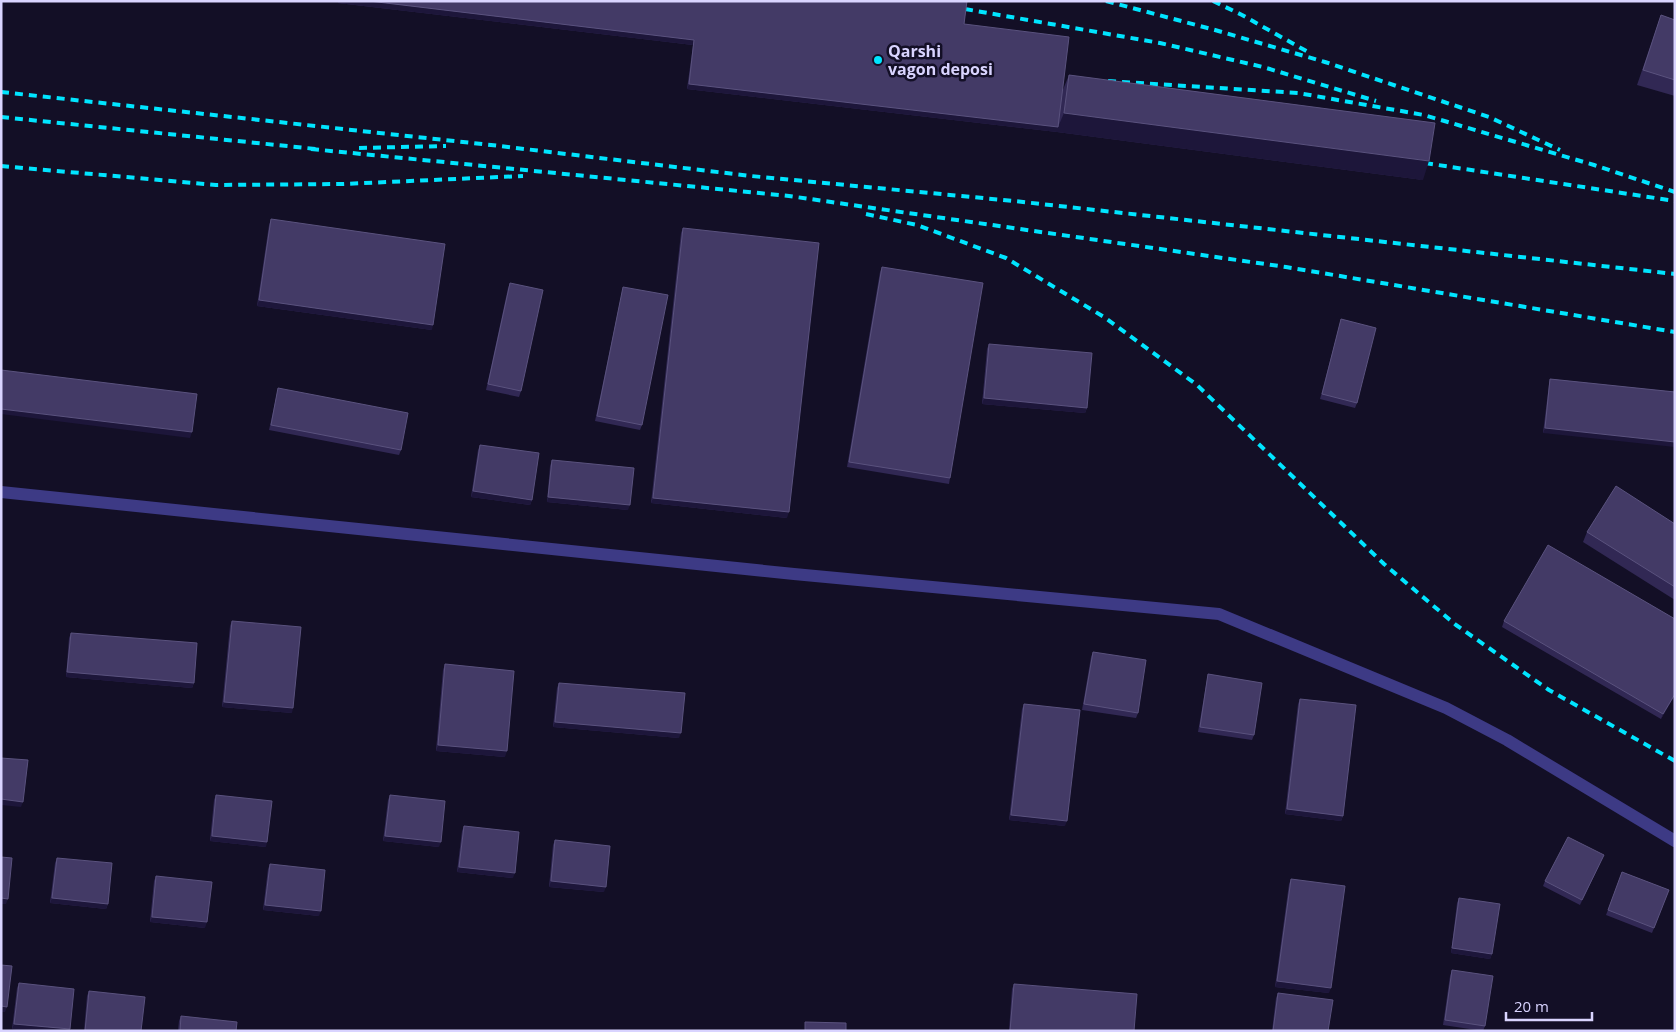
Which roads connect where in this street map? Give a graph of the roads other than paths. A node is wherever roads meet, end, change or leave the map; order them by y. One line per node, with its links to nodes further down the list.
1 (1, 492): 2 (street)
2 (1675, 841)

